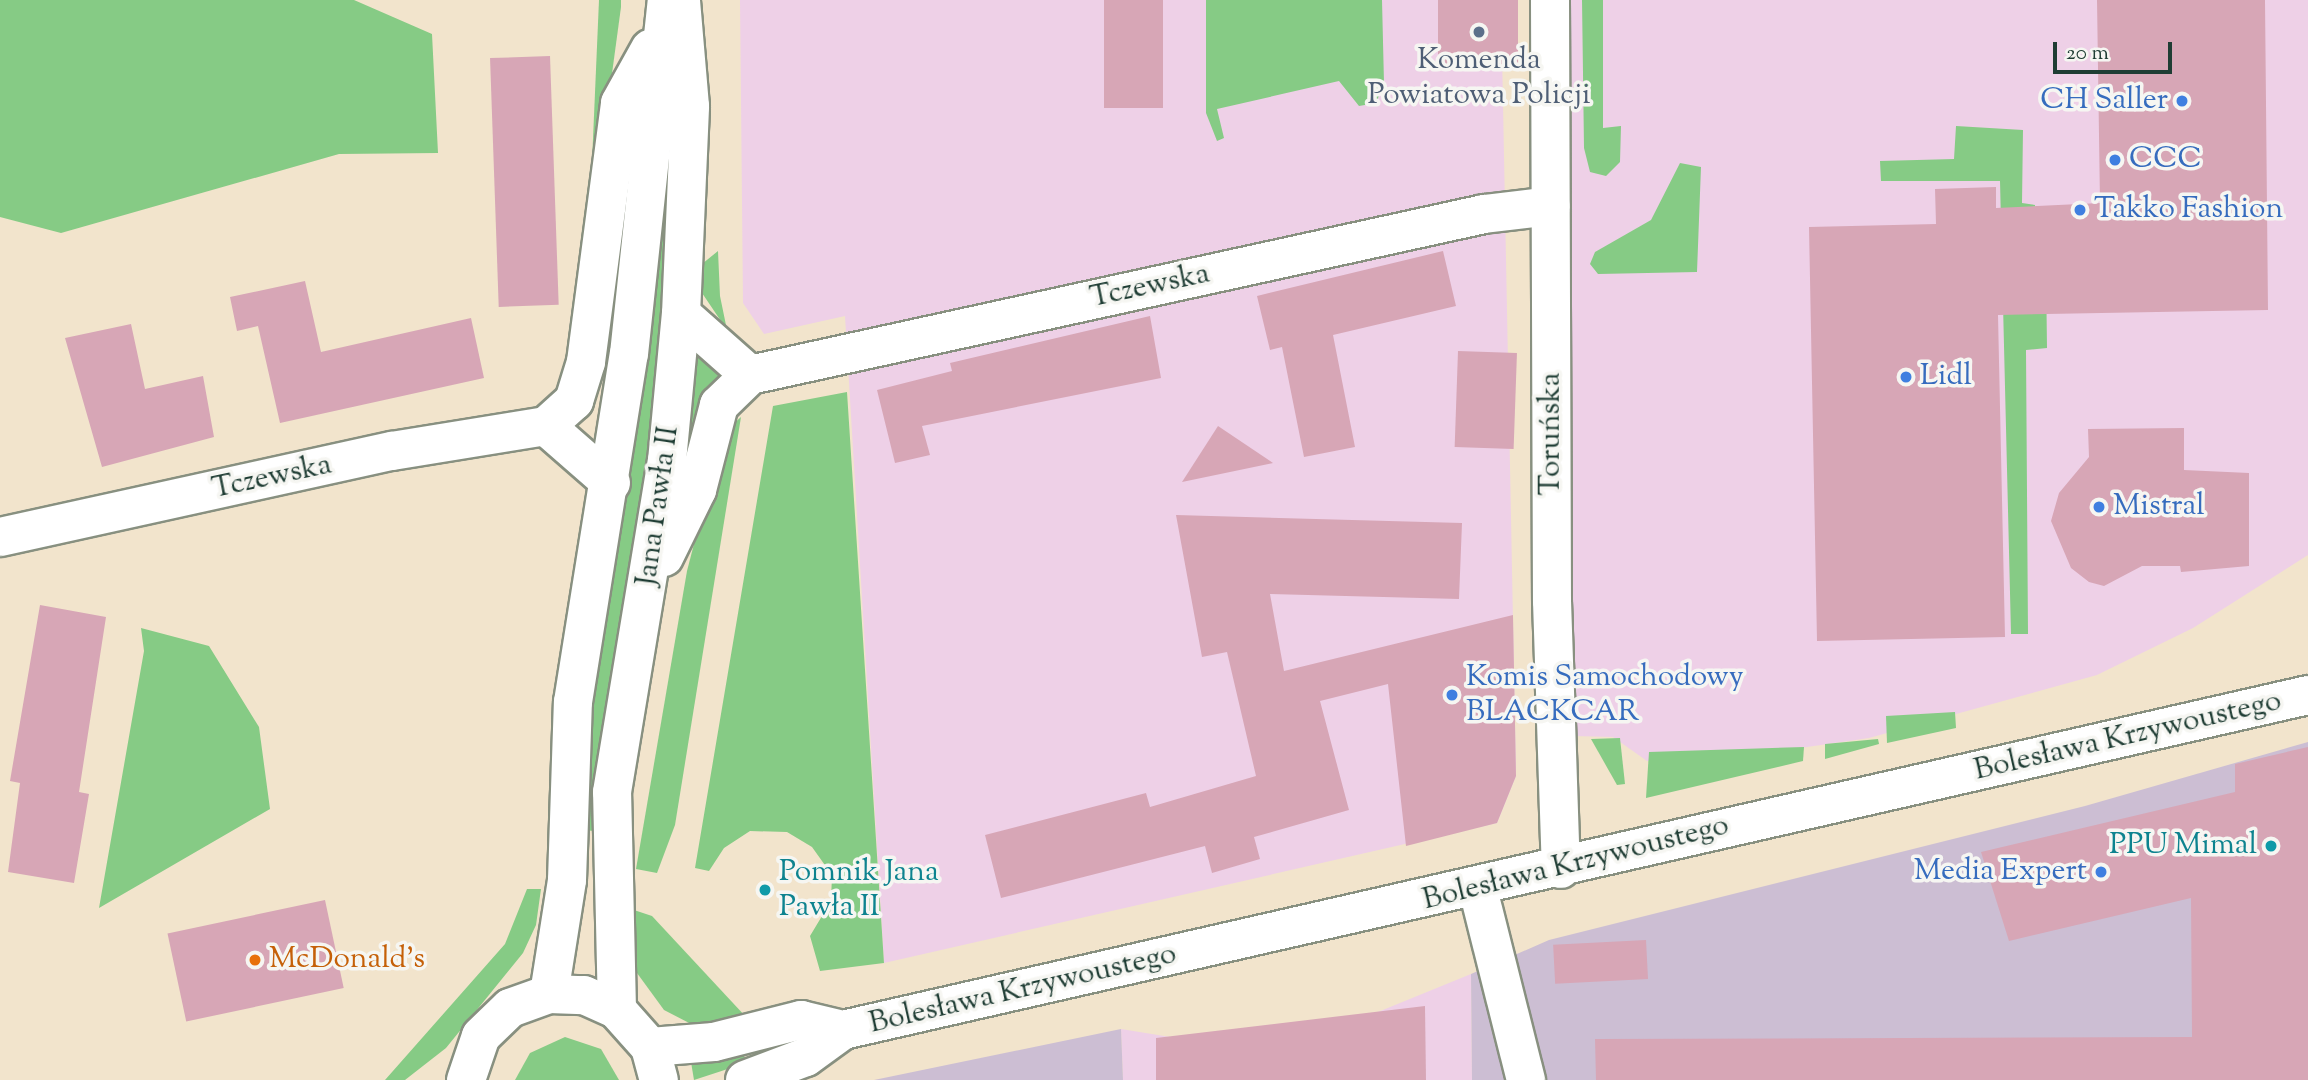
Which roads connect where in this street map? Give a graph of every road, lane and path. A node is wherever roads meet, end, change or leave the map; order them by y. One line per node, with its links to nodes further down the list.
1 (1550, 0): 3 (main road, Toruńska)
2 (670, 10): 4 (main road, Jana Pawła II); 6 (main road); 7 (main road, Jana Pawła II)
3 (1551, 206): 5 (main road, Tczewska); 11 (main road, Toruńska)
4 (681, 314): 5 (main road); 9 (main road, Jana Pawła II)
5 (750, 376): 9 (main road)
6 (546, 426): 7 (main road); 8 (main road, Tczewska)
7 (611, 483): 13 (main road, Jana Pawła II)
8 (0, 537)
9 (647, 593): 14 (main road, Jana Pawła II)
10 (2308, 695): 11 (main road, Bolesława Krzywoustego)
11 (1561, 869): 12 (main road, Bolesława Krzywoustego)
12 (1478, 889): 15 (main road, Bolesława Krzywoustego); 19 (main road)
13 (549, 994): 14 (main road); 17 (main road)
14 (617, 1010): 16 (main road)
15 (843, 1031): 16 (main road, Bolesława Krzywoustego); 18 (main road, Bolesława Krzywoustego)
16 (654, 1064)
17 (461, 1078)
18 (745, 1080)
19 (1526, 1080)

